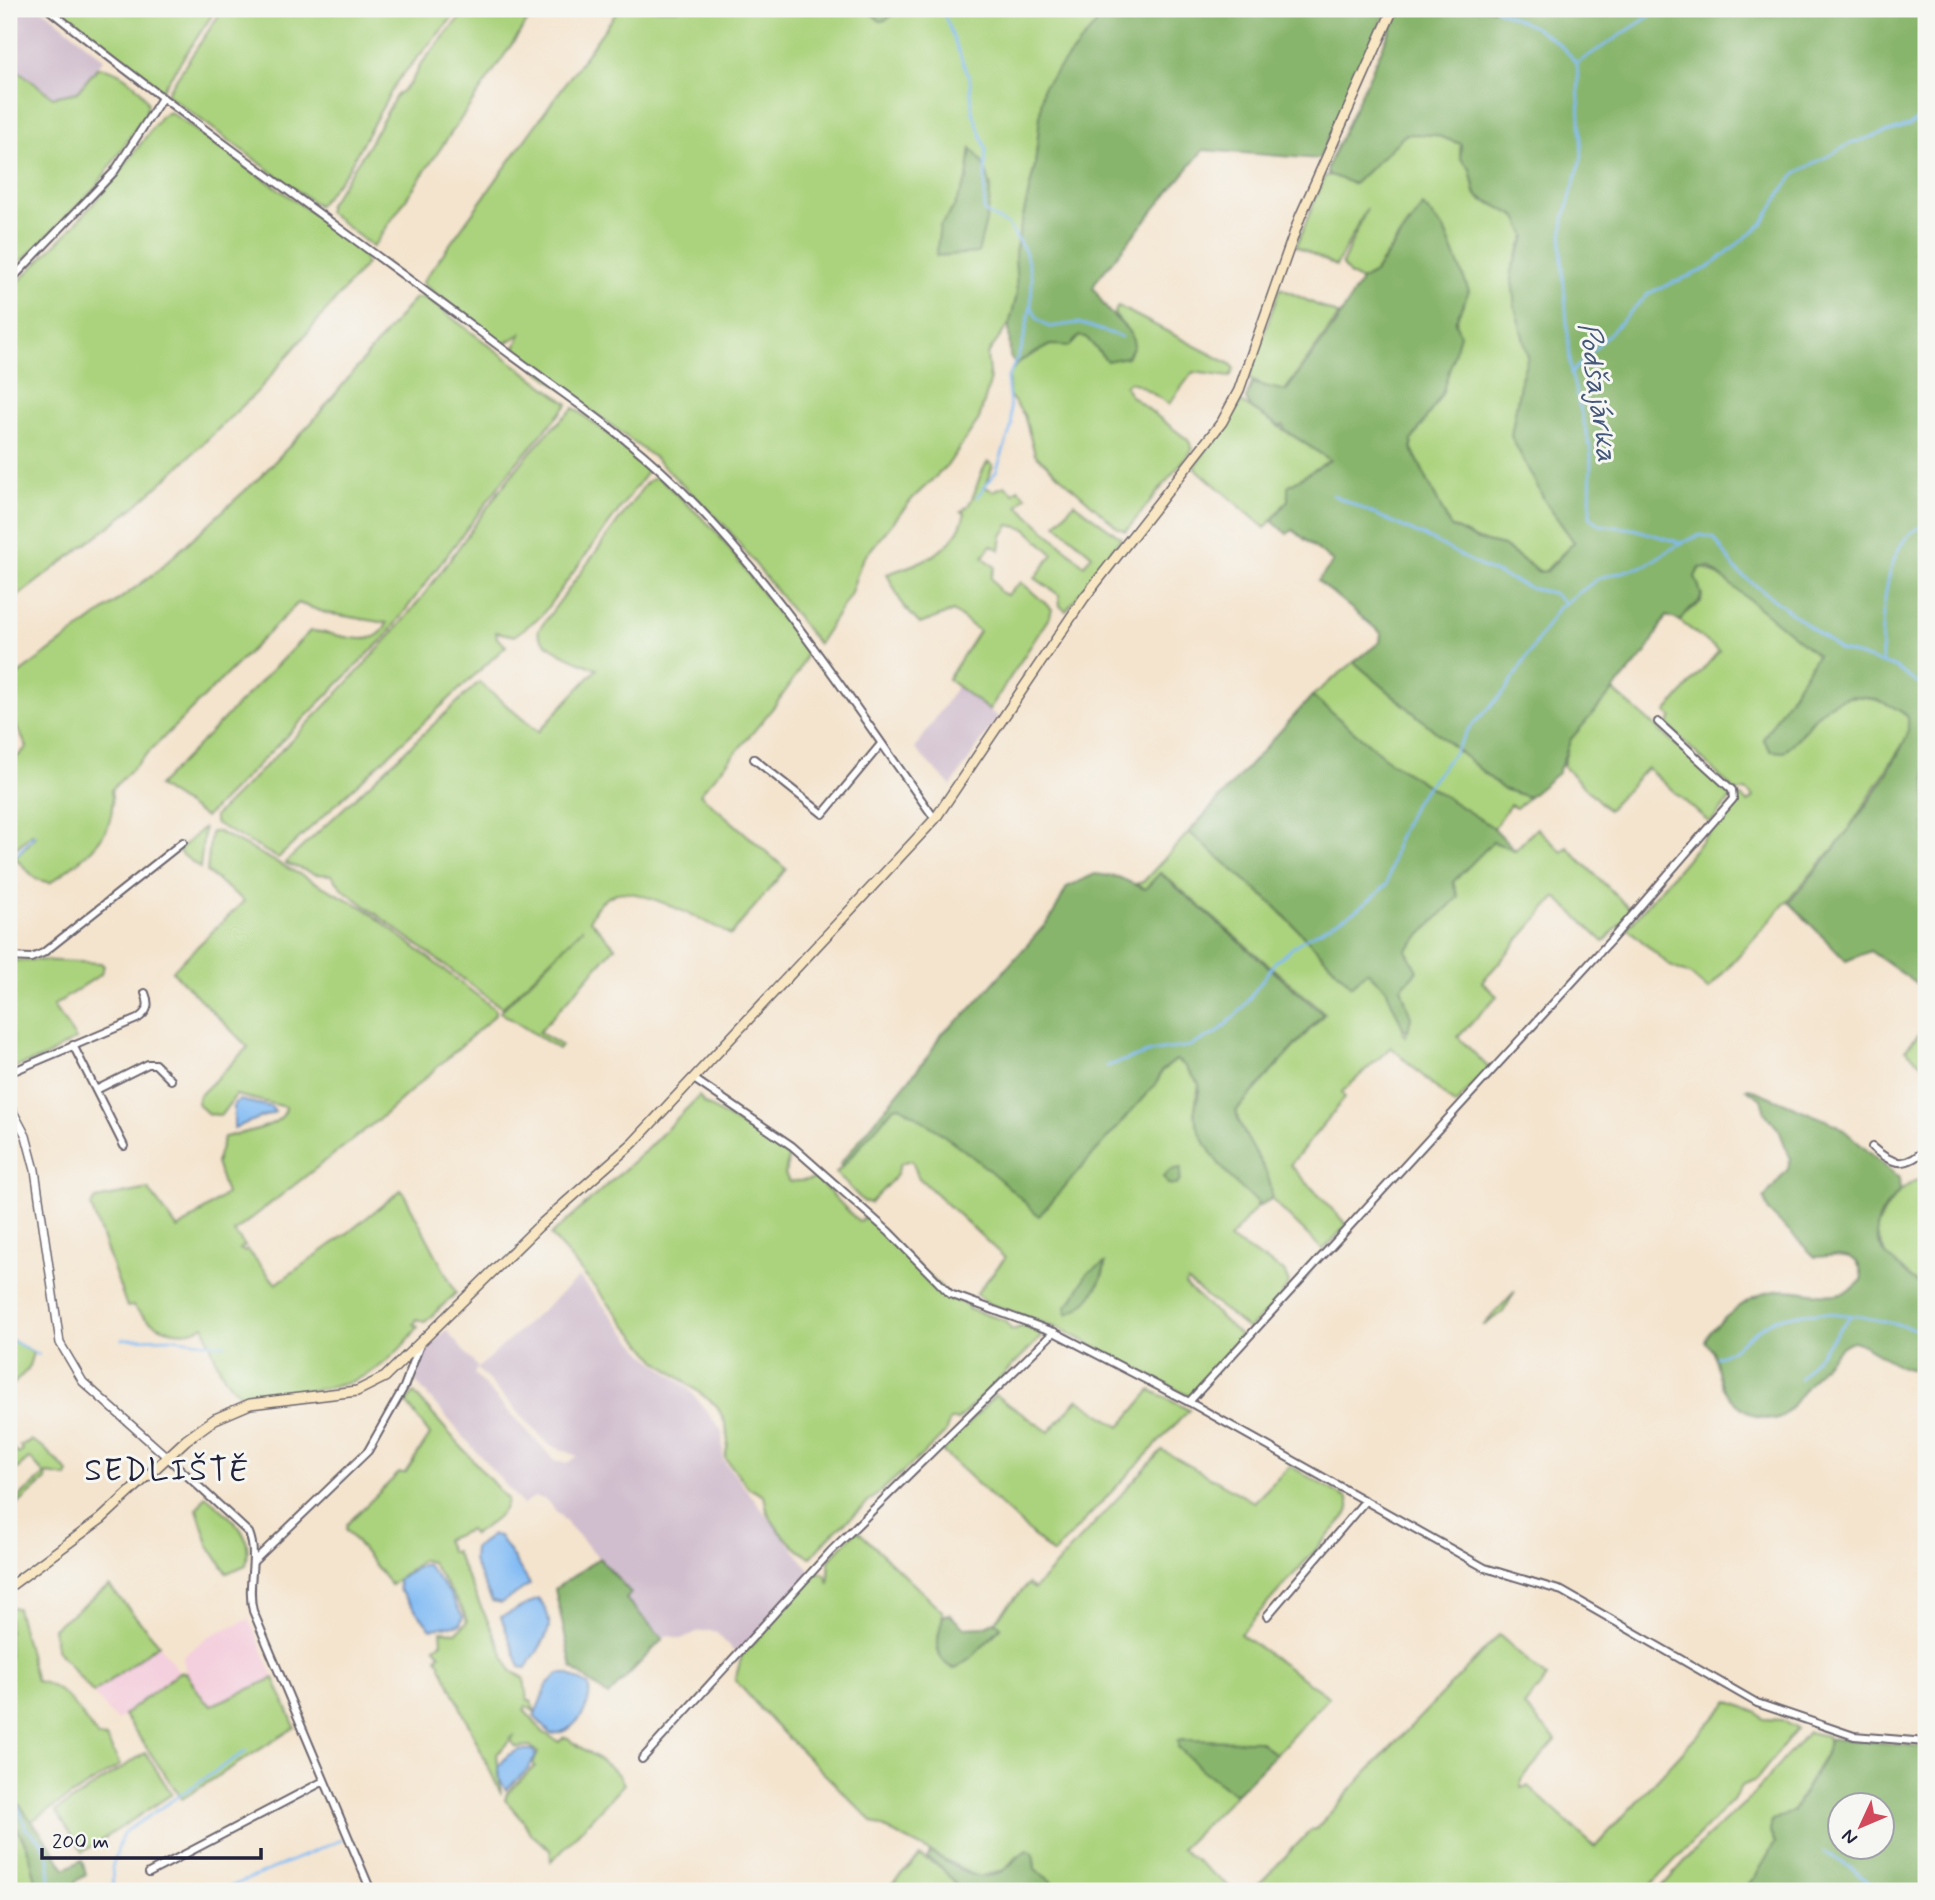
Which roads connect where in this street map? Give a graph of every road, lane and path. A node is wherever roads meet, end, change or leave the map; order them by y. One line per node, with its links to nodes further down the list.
1 (48, 9): 3 (street)
2 (1394, 9): 8 (main road)
3 (162, 98): 4 (street); 6 (street)
4 (9, 282)
5 (1658, 722): 23 (street)
6 (881, 744): 7 (street); 8 (street)
7 (754, 759)
8 (935, 820): 14 (main road)
9 (183, 842): 10 (street)
10 (9, 957)
11 (145, 993): 12 (street)
12 (73, 1045): 13 (street); 16 (street)
13 (9, 1073)
14 (694, 1079): 21 (street); 22 (main road)
15 (171, 1080): 16 (street)
16 (96, 1090): 18 (street)
17 (9, 1104): 24 (street)
18 (124, 1146)
19 (1872, 1147): 20 (street)
20 (1926, 1148)
21 (1054, 1332): 23 (street); 30 (street)
22 (420, 1345): 24 (main road); 26 (street)
23 (1189, 1402): 25 (street)
24 (167, 1457): 26 (street); 27 (main road)
25 (1365, 1501): 28 (street); 29 (street)
26 (253, 1562): 31 (street)
27 (9, 1587)
28 (1267, 1616)
29 (1926, 1742)
30 (642, 1759)
31 (324, 1781): 32 (street); 33 (street)
32 (149, 1873)
33 (371, 1891)

